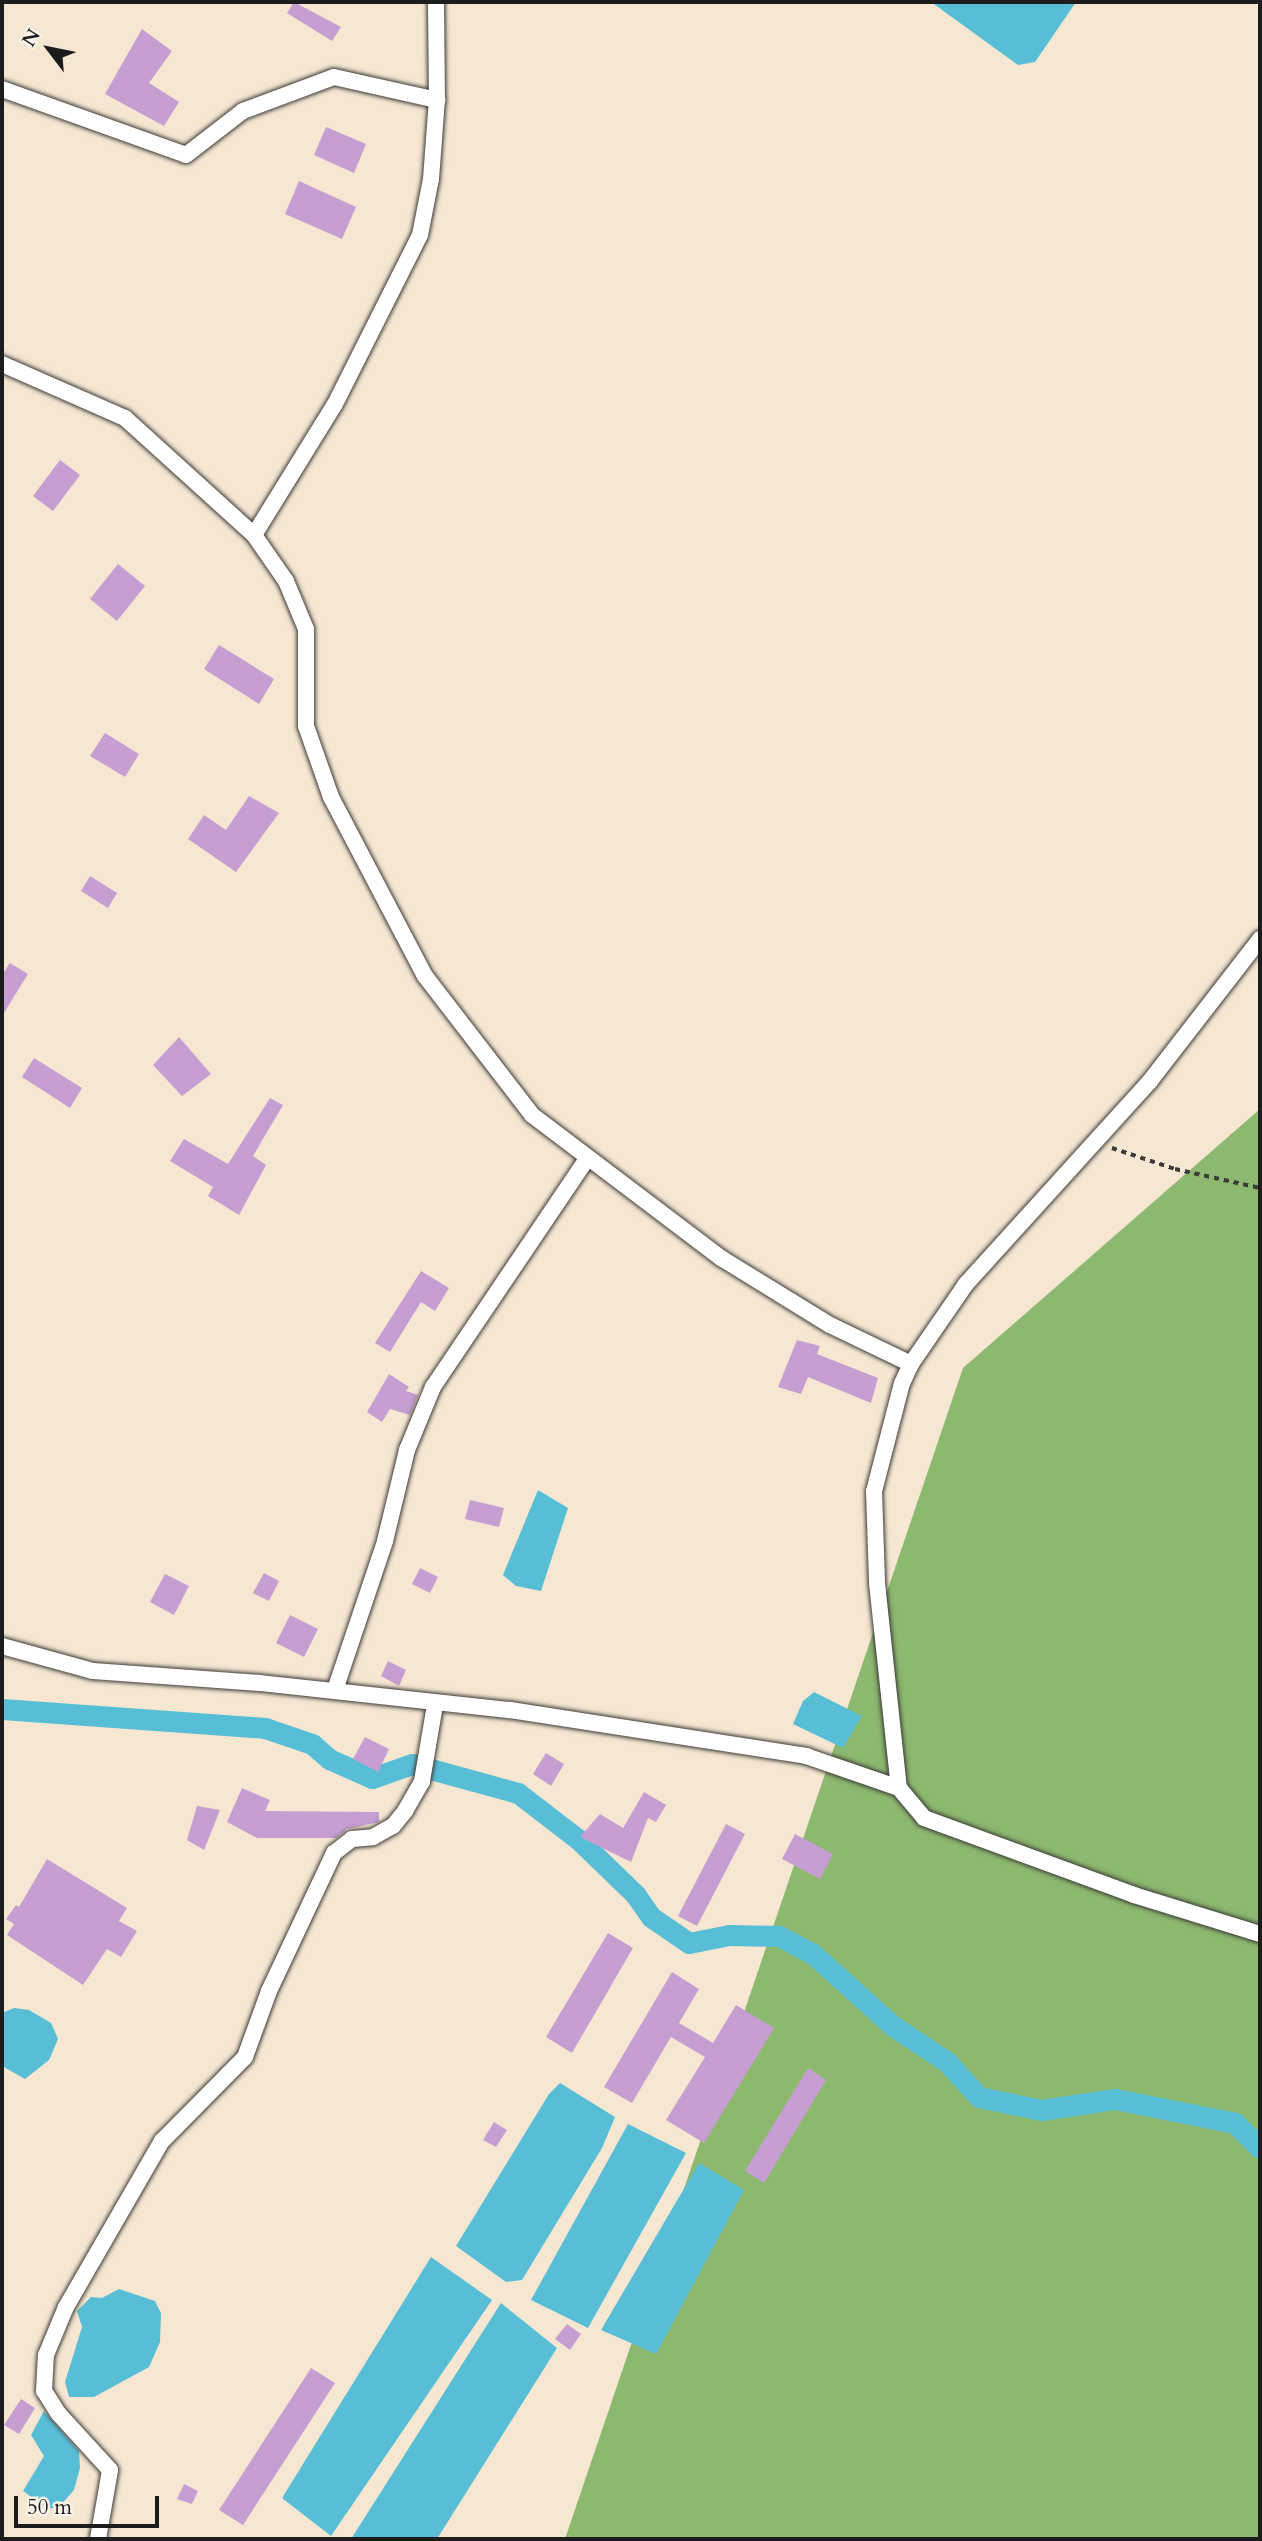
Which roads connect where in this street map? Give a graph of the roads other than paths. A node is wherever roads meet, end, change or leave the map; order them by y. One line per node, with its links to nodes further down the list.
1 (436, 2): 3 (street)
2 (2, 89): 3 (street)
3 (437, 100): 5 (street)
4 (2, 364): 5 (street)
5 (254, 535): 7 (street)
6 (1260, 939): 8 (street)
7 (586, 1160): 8 (street); 10 (street)
8 (911, 1364): 12 (street)
9 (2, 1646): 10 (street)
10 (335, 1690): 11 (street)
11 (435, 1705): 12 (street); 14 (street)
12 (899, 1788): 13 (street)
13 (1260, 1934)
14 (98, 2539)

